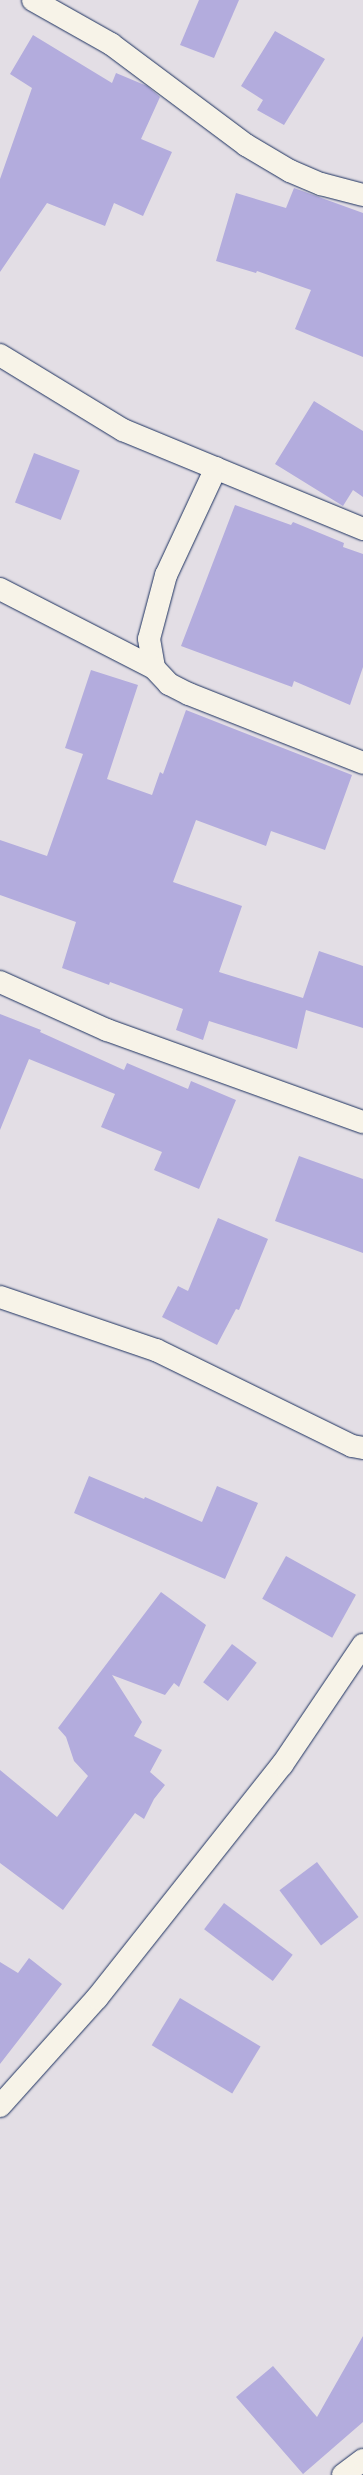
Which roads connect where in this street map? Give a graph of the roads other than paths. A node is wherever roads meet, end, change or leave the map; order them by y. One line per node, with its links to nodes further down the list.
1 (33, 0): 2 (street)
2 (363, 195)
3 (0, 355): 4 (street)
4 (216, 468): 5 (street); 7 (street)
5 (363, 528)
6 (0, 589): 7 (street)
7 (154, 668): 8 (street)
8 (363, 763)
9 (0, 982): 10 (street)
10 (363, 1122)
11 (0, 1297): 12 (street)
12 (363, 1448)
13 (363, 1645): 14 (street)
14 (0, 2106)
15 (363, 2460): 16 (street)
16 (343, 2475)

